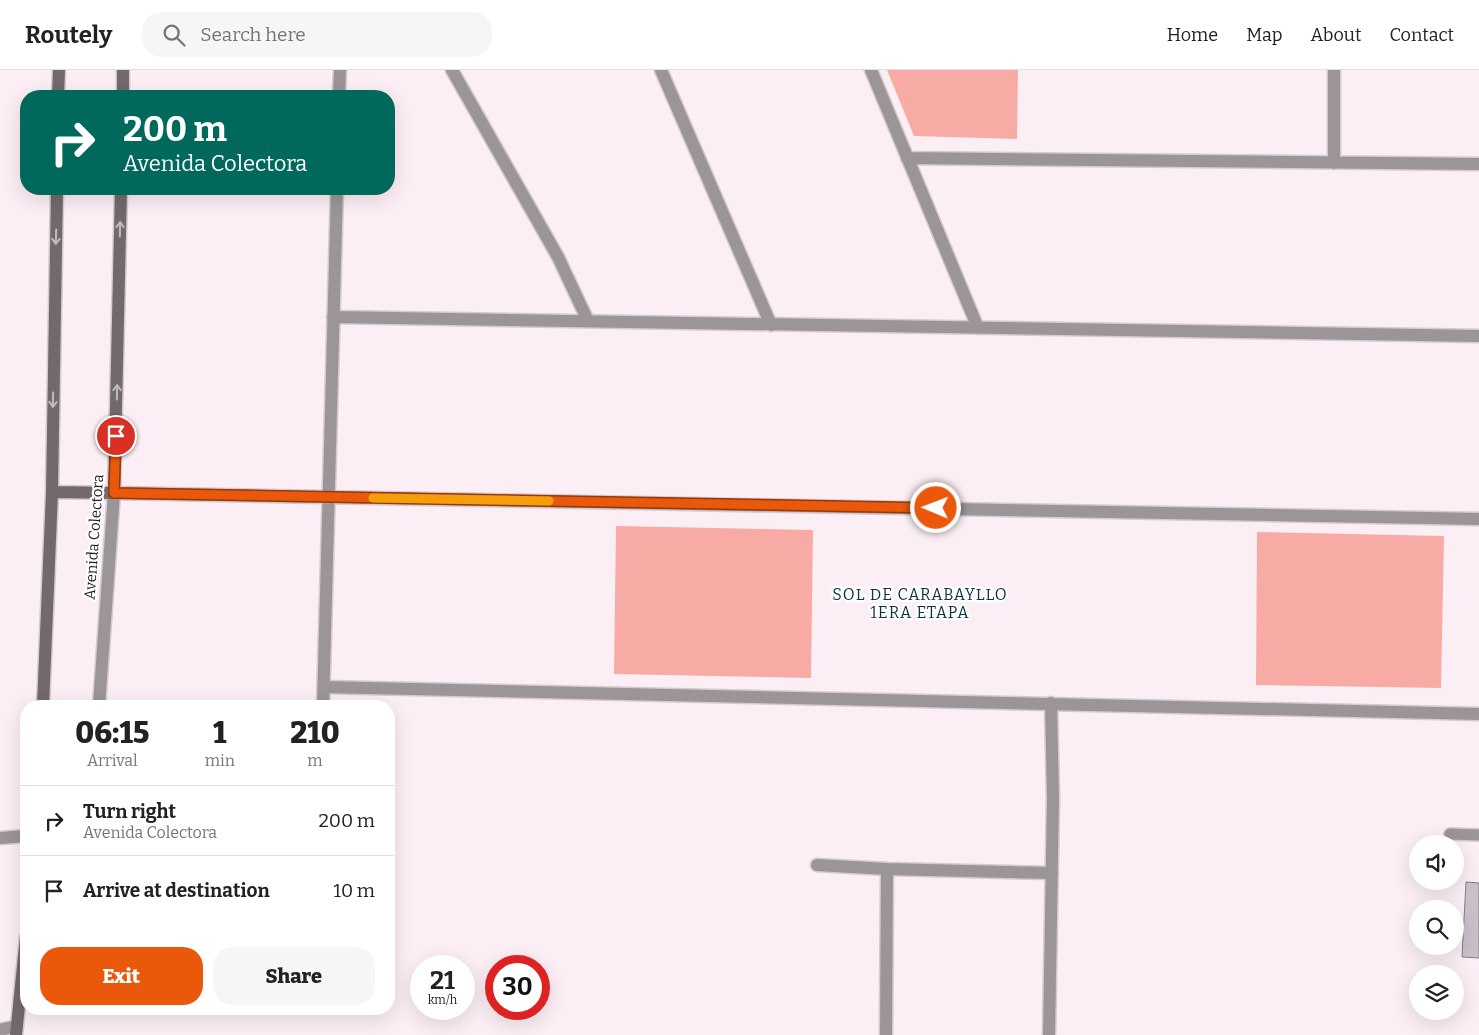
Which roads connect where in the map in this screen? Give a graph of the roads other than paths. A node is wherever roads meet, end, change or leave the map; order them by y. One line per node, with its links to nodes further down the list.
1 (59, 70): 8 (street)
2 (123, 70): 9 (street)
3 (340, 70): 10 (street)
4 (452, 70): 18 (street)
5 (661, 70): 19 (street)
6 (871, 70): 11 (street)
7 (1334, 70): 12 (street)
8 (58, 90)
9 (123, 90)
10 (339, 90)
11 (907, 158): 12 (street); 20 (street)
12 (1334, 163): 13 (street)
13 (1479, 164)
14 (57, 195): 22 (street, one-way to 22)
15 (121, 195): 23 (street, Avenida Colectora, one-way to 15)
16 (337, 195): 17 (street)
17 (333, 317): 18 (street); 24 (street)
18 (588, 321): 19 (street)
19 (771, 324): 20 (street)
20 (978, 328): 21 (street)
21 (1479, 336)
22 (52, 492): 23 (street); 27 (street)
23 (114, 493): 24 (street); 28 (street, Avenida Colectora)
24 (329, 497): 25 (street); 26 (street)
25 (1479, 519)
26 (324, 687): 29 (street); 30 (street)
27 (44, 700)
28 (99, 700)
29 (323, 700)
30 (1051, 703): 31 (street); 38 (street)
31 (1479, 714)
32 (1450, 834): 34 (lane)
33 (20, 836): 35 (street)
34 (1479, 836)
35 (0, 838)
36 (817, 865): 37 (street)
37 (887, 869): 38 (street); 42 (street)
38 (1052, 873): 43 (street)
39 (20, 994): 41 (street)
40 (0, 1030): 41 (street)
41 (16, 1031)
42 (886, 1035)
43 (1049, 1035)

